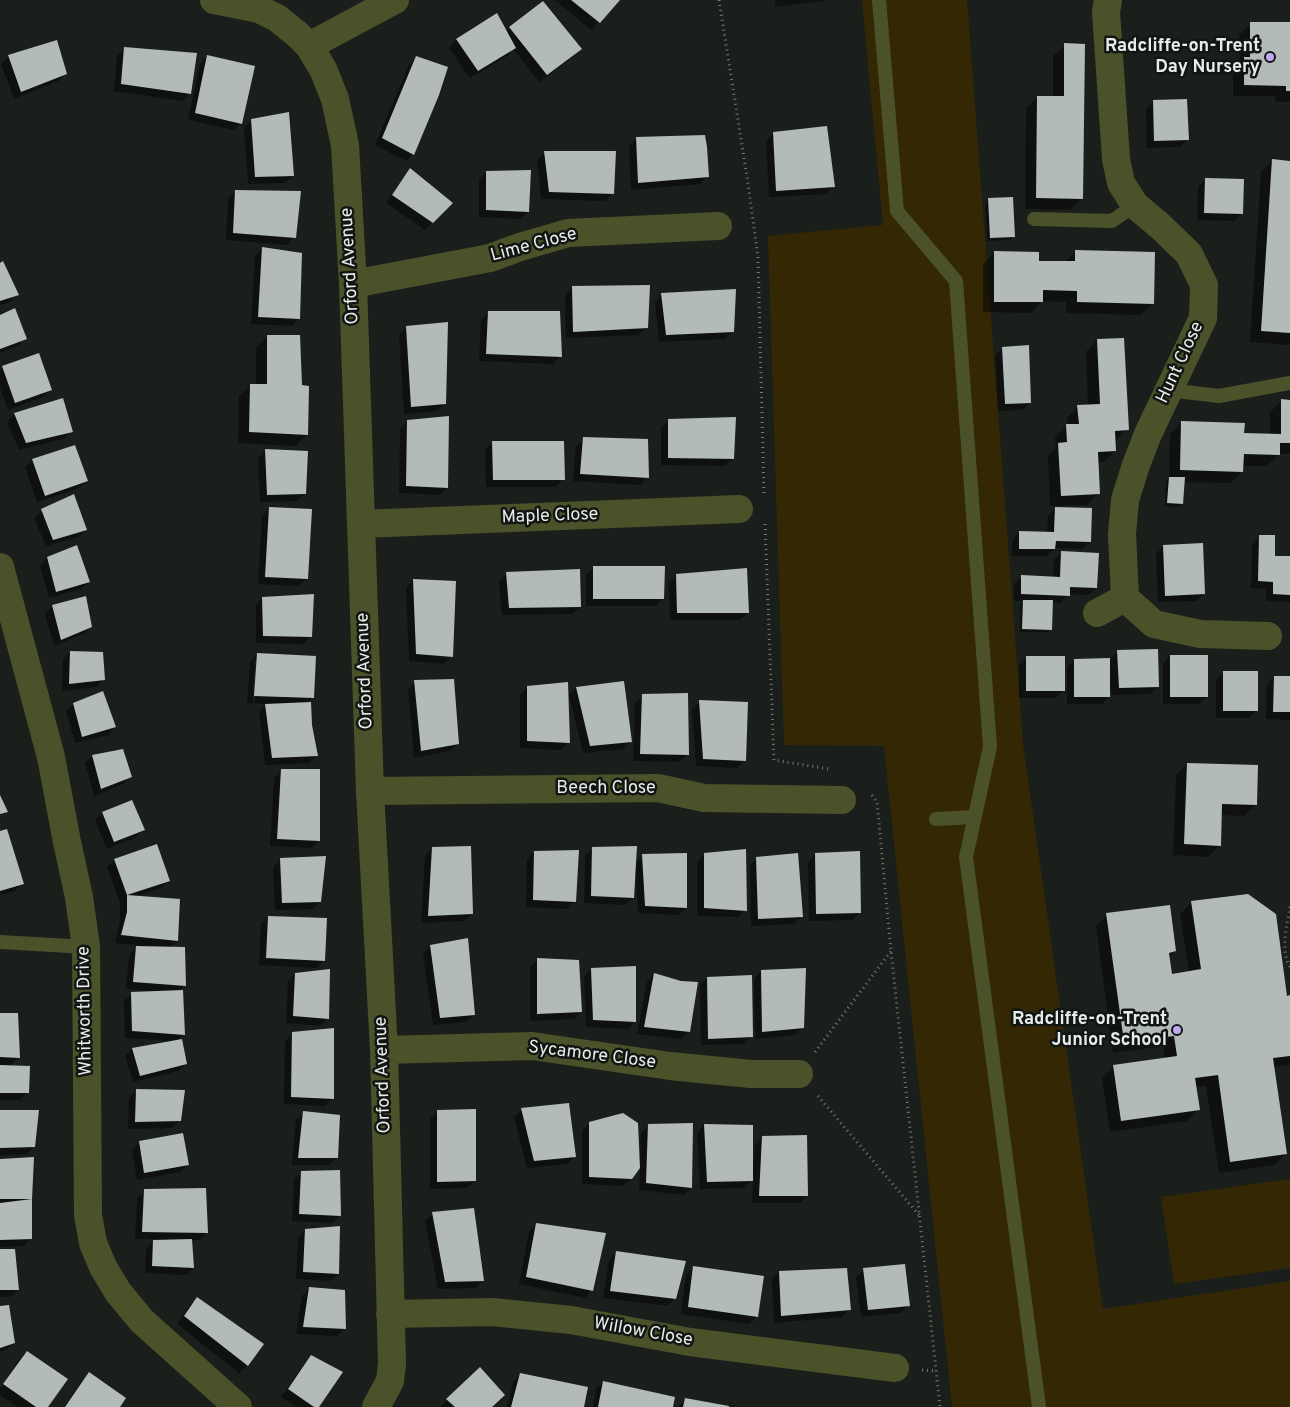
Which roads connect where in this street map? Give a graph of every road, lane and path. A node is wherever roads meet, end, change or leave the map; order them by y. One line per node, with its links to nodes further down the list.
1 (214, 0): 6 (street, Orford Avenue)
2 (395, 0): 6 (street)
3 (719, 0): 13 (path)
4 (880, 0): 25 (lane)
5 (1108, 0): 7 (street, Hunt Close)
6 (309, 46): 10 (street, Orford Avenue)
7 (1135, 205): 8 (lane); 12 (street, Hunt Close)
8 (1034, 219)
9 (718, 226): 10 (street, Lime Close)
10 (353, 284): 16 (street, Orford Avenue)
11 (1290, 383): 12 (lane)
12 (1168, 390): 18 (street, Hunt Close)
13 (764, 500)
14 (738, 509): 16 (street, Maple Close)
15 (765, 519): 21 (path)
16 (360, 524): 22 (street, Orford Avenue)
17 (0, 567): 29 (street, Whitworth Drive)
18 (1125, 598): 19 (street); 20 (street)
19 (1097, 613)
20 (1268, 636)
21 (833, 770)
22 (370, 791): 24 (street, Beech Close); 32 (street, Orford Avenue)
23 (872, 795): 30 (path)
24 (842, 800)
25 (974, 817): 26 (lane); 40 (lane)
26 (936, 819)
27 (1290, 907): 31 (path)
28 (0, 942): 29 (lane)
29 (86, 947): 37 (street, Whitworth Drive)
30 (891, 950): 33 (path); 34 (path)
31 (1290, 968)
32 (384, 1050): 33 (street, Sycamore Close); 35 (street, Orford Avenue)
33 (799, 1074): 34 (path)
34 (919, 1215): 39 (path)
35 (390, 1314): 36 (street, Willow Close); 38 (street, Orford Avenue)
36 (895, 1368)
37 (238, 1407)
38 (376, 1407)
39 (940, 1407)
40 (1038, 1407)

